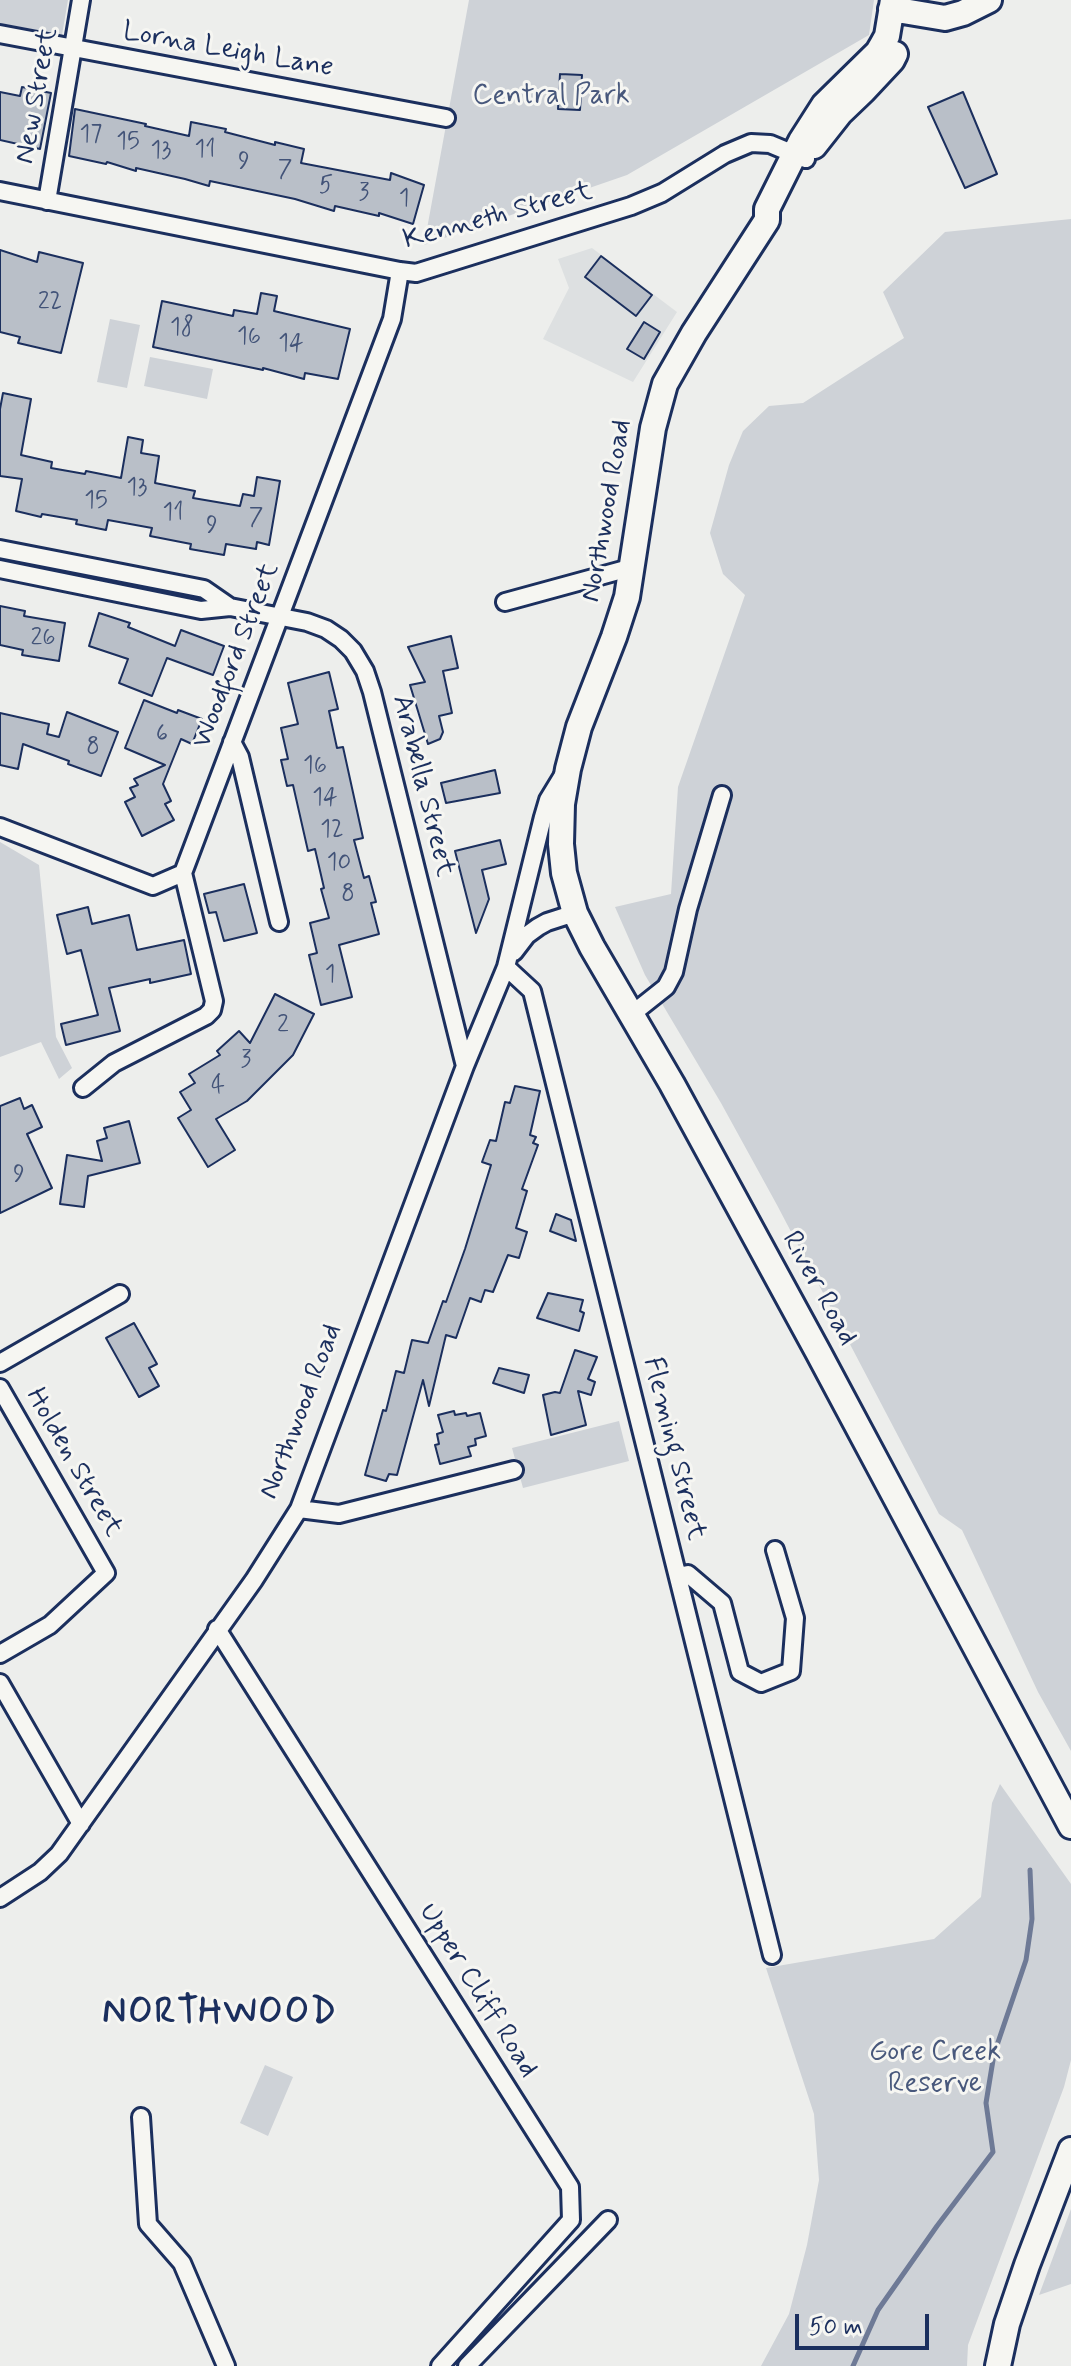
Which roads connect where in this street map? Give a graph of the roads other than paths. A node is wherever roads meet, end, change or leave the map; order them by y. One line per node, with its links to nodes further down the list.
1 (81, 0): 5 (street, New Street)
2 (989, 0): 3 (main road)
3 (898, 5): 7 (main road, Northwood Road)
4 (0, 34): 5 (street, Lorna Leigh Lane)
5 (73, 49): 6 (street, Lorna Leigh Lane); 9 (street, New Street)
6 (446, 118)
7 (801, 156): 10 (street, Kenneth Street); 12 (main road, Northwood Road)
8 (0, 191): 9 (street, Kenneth Street)
9 (47, 201): 10 (street, Kenneth Street)
10 (400, 271): 16 (street, Woodford Street)
11 (0, 549): 15 (street, Arabella Street)
12 (633, 567): 14 (street); 18 (main road, Northwood Road)
13 (0, 569): 15 (street, Arabella Street)
14 (505, 602)
15 (230, 607): 16 (street, Arabella Street)
16 (279, 616): 17 (street, Woodford Street); 26 (street, Arabella Street)
17 (232, 742): 21 (street, Woodford Street); 23 (street)
18 (568, 769): 22 (main road, River Road); 24 (street, Northwood Road)
19 (722, 795): 25 (street)
20 (0, 827): 21 (street)
21 (183, 873): 27 (street)
22 (575, 913): 24 (street, Northwood Road); 25 (main road, River Road)
23 (279, 922)
24 (506, 967): 26 (street, Northwood Road); 34 (street, Fleming Street)
25 (632, 1014): 39 (main road, River Road)
26 (465, 1066): 32 (street, Northwood Road)
27 (83, 1088)
28 (120, 1294): 29 (street)
29 (0, 1363)
30 (0, 1388): 36 (street, Holden Street)
31 (514, 1470): 32 (street)
32 (299, 1509): 35 (street, Northwood Road)
33 (775, 1550): 34 (street)
34 (678, 1576): 41 (street, Fleming Street)
35 (217, 1629): 38 (street, Northwood Road); 46 (street, Upper Cliff Road)
36 (0, 1654)
37 (0, 1683): 38 (street)
38 (81, 1824): 40 (street, Northwood Road)
39 (1071, 1826)
40 (0, 1898)
41 (772, 1955)
42 (141, 2117): 45 (street)
43 (1071, 2150): 48 (main road)
44 (608, 2220): 47 (street)
45 (226, 2366)
46 (440, 2366)
47 (467, 2366)
48 (998, 2366)

